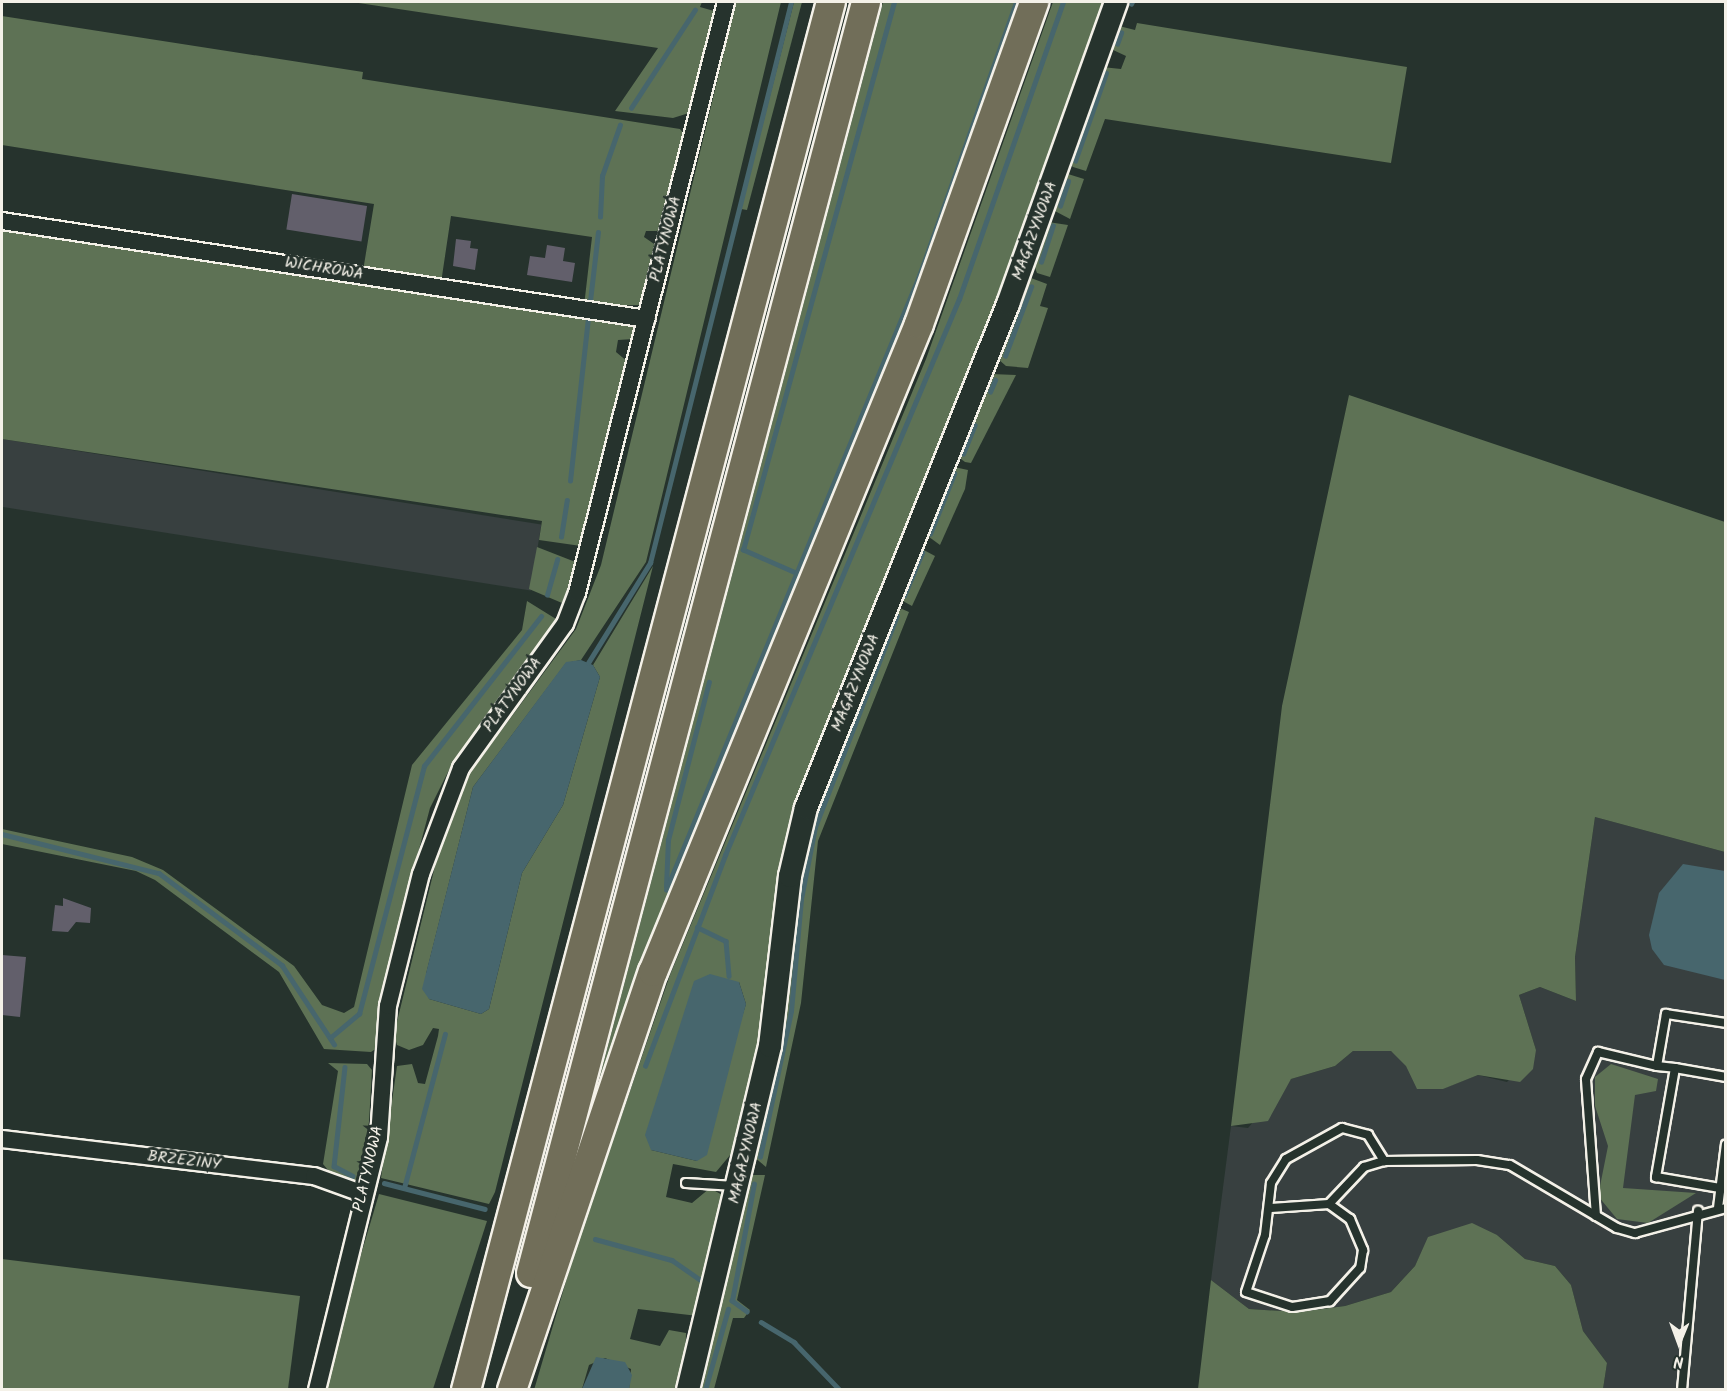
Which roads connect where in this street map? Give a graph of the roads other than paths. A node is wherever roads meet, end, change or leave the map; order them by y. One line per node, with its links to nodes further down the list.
1 (726, 2): 7 (street, PLATYNOWA)
2 (831, 2): 25 (highway)
3 (866, 2): 26 (highway)
4 (1034, 2): 27 (highway)
5 (1116, 2): 16 (street, MAGAZYNOWA)
6 (2, 220): 7 (street, WICHROWA)
7 (647, 319): 18 (street, PLATYNOWA)
8 (1725, 1023): 9 (lane)
9 (1657, 1066): 10 (lane); 23 (lane)
10 (1675, 1068): 11 (lane); 17 (lane)
11 (1725, 1077)
12 (2, 1139): 18 (street, BRZEZINY)
13 (1725, 1144): 17 (lane)
14 (1384, 1161): 19 (lane); 20 (lane); 23 (lane)
15 (686, 1183): 16 (lane)
16 (738, 1187): 28 (street, MAGAZYNOWA)
17 (1720, 1188): 21 (lane)
18 (364, 1194): 24 (street, PLATYNOWA)
19 (1329, 1204): 20 (lane); 20 (lane)
20 (1271, 1208)
21 (1721, 1208): 22 (lane)
22 (1698, 1211): 23 (lane); 29 (lane)
23 (1596, 1216)
24 (317, 1389)
25 (466, 1389)
26 (504, 1389)
27 (512, 1389)
28 (688, 1389)
29 (1682, 1389)

